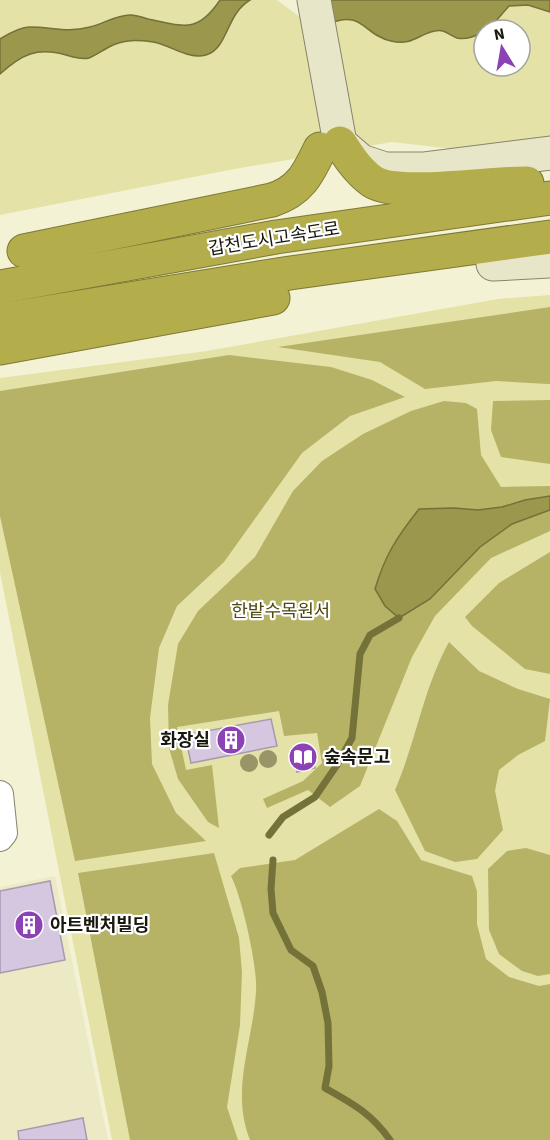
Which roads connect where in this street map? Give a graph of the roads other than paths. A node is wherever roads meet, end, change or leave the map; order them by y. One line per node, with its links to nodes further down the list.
1 (292, 0): 3 (street)
2 (314, 0): 3 (street)
3 (330, 146): 4 (street); 5 (highway); 8 (highway)
4 (550, 153)
5 (550, 184)
6 (550, 198): 10 (highway, 갑천도시고속도로)
7 (550, 237): 13 (highway, 갑천도시고속도로)
8 (12, 252): 10 (highway)
9 (550, 253): 12 (highway)
10 (166, 256): 15 (highway, 갑천도시고속도로)
11 (550, 261): 12 (street)
12 (494, 264): 14 (highway)
13 (290, 273): 14 (highway); 16 (highway, 갑천도시고속도로)
14 (390, 276): 17 (highway)
15 (0, 287)
16 (0, 320)
17 (0, 348)
18 (0, 794): 19 (street)
19 (0, 838)

